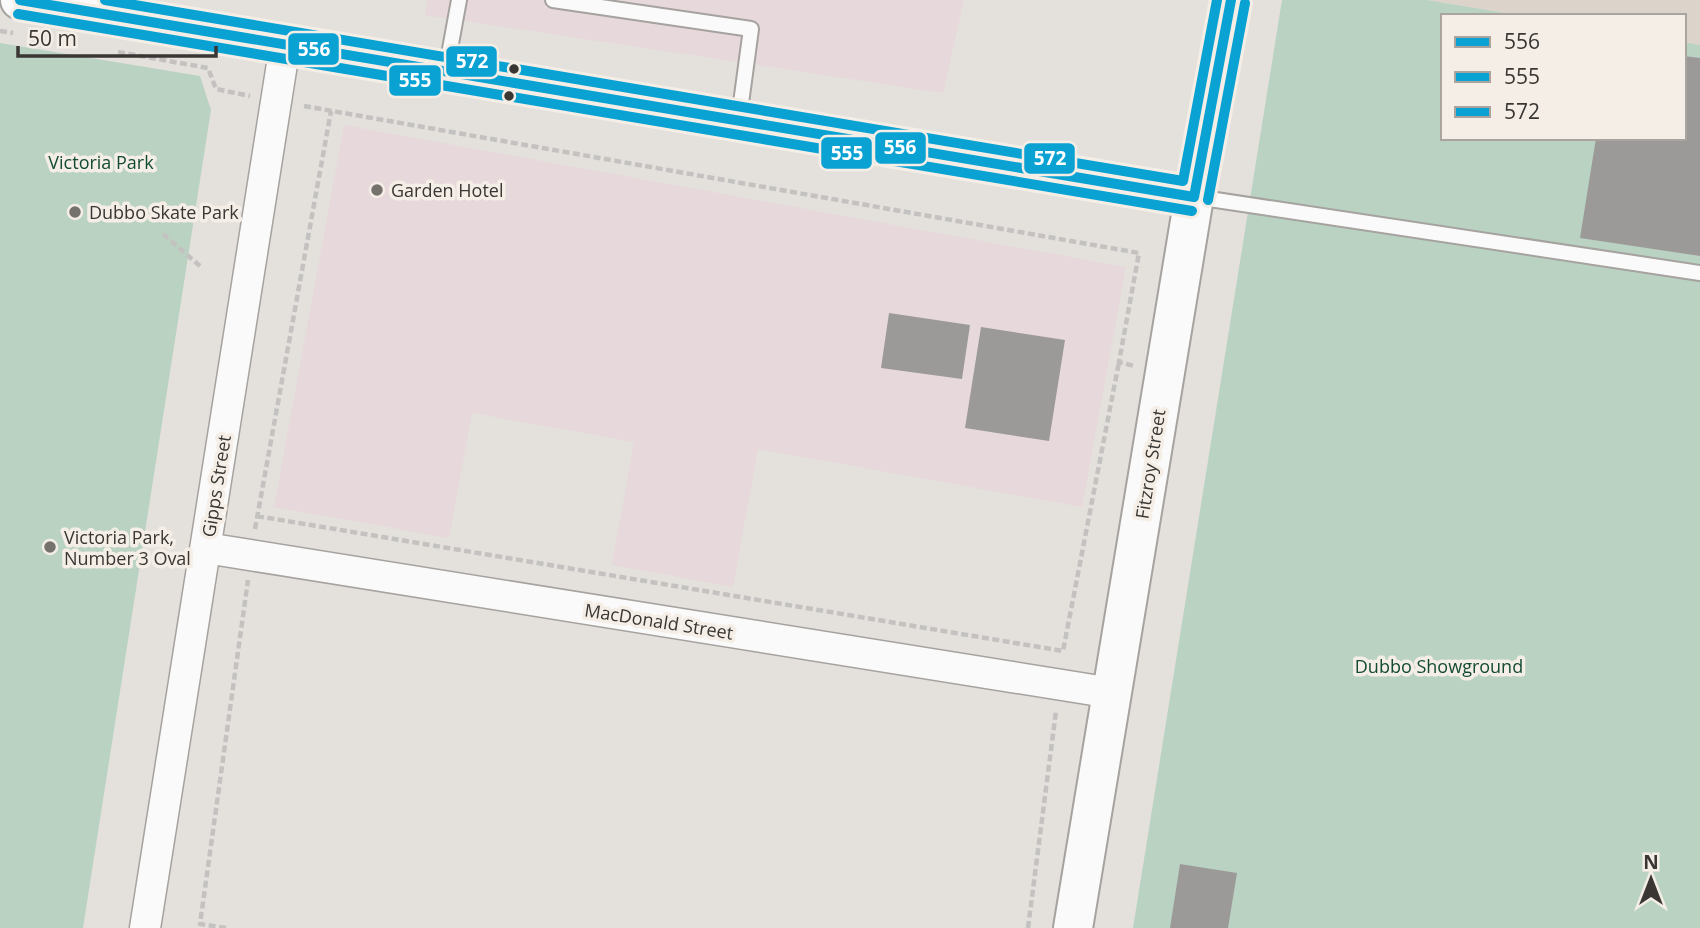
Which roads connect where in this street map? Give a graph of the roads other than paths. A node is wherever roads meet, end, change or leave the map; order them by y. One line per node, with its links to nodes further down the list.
1 (460, 0): 6 (lane)
2 (553, 0): 7 (lane)
3 (1231, 0): 8 (street, Fitzroy Street)
4 (17, 17): 5 (street)
5 (285, 45): 6 (street); 10 (street, Gipps Street)
6 (445, 72): 7 (street)
7 (739, 121): 8 (street)
8 (1194, 197): 9 (lane); 11 (street, Fitzroy Street)
9 (1700, 273)
10 (206, 548): 11 (street, MacDonald Street); 12 (street, Gipps Street)
11 (1112, 693): 13 (street, Fitzroy Street)
12 (145, 928)
13 (1073, 928)

